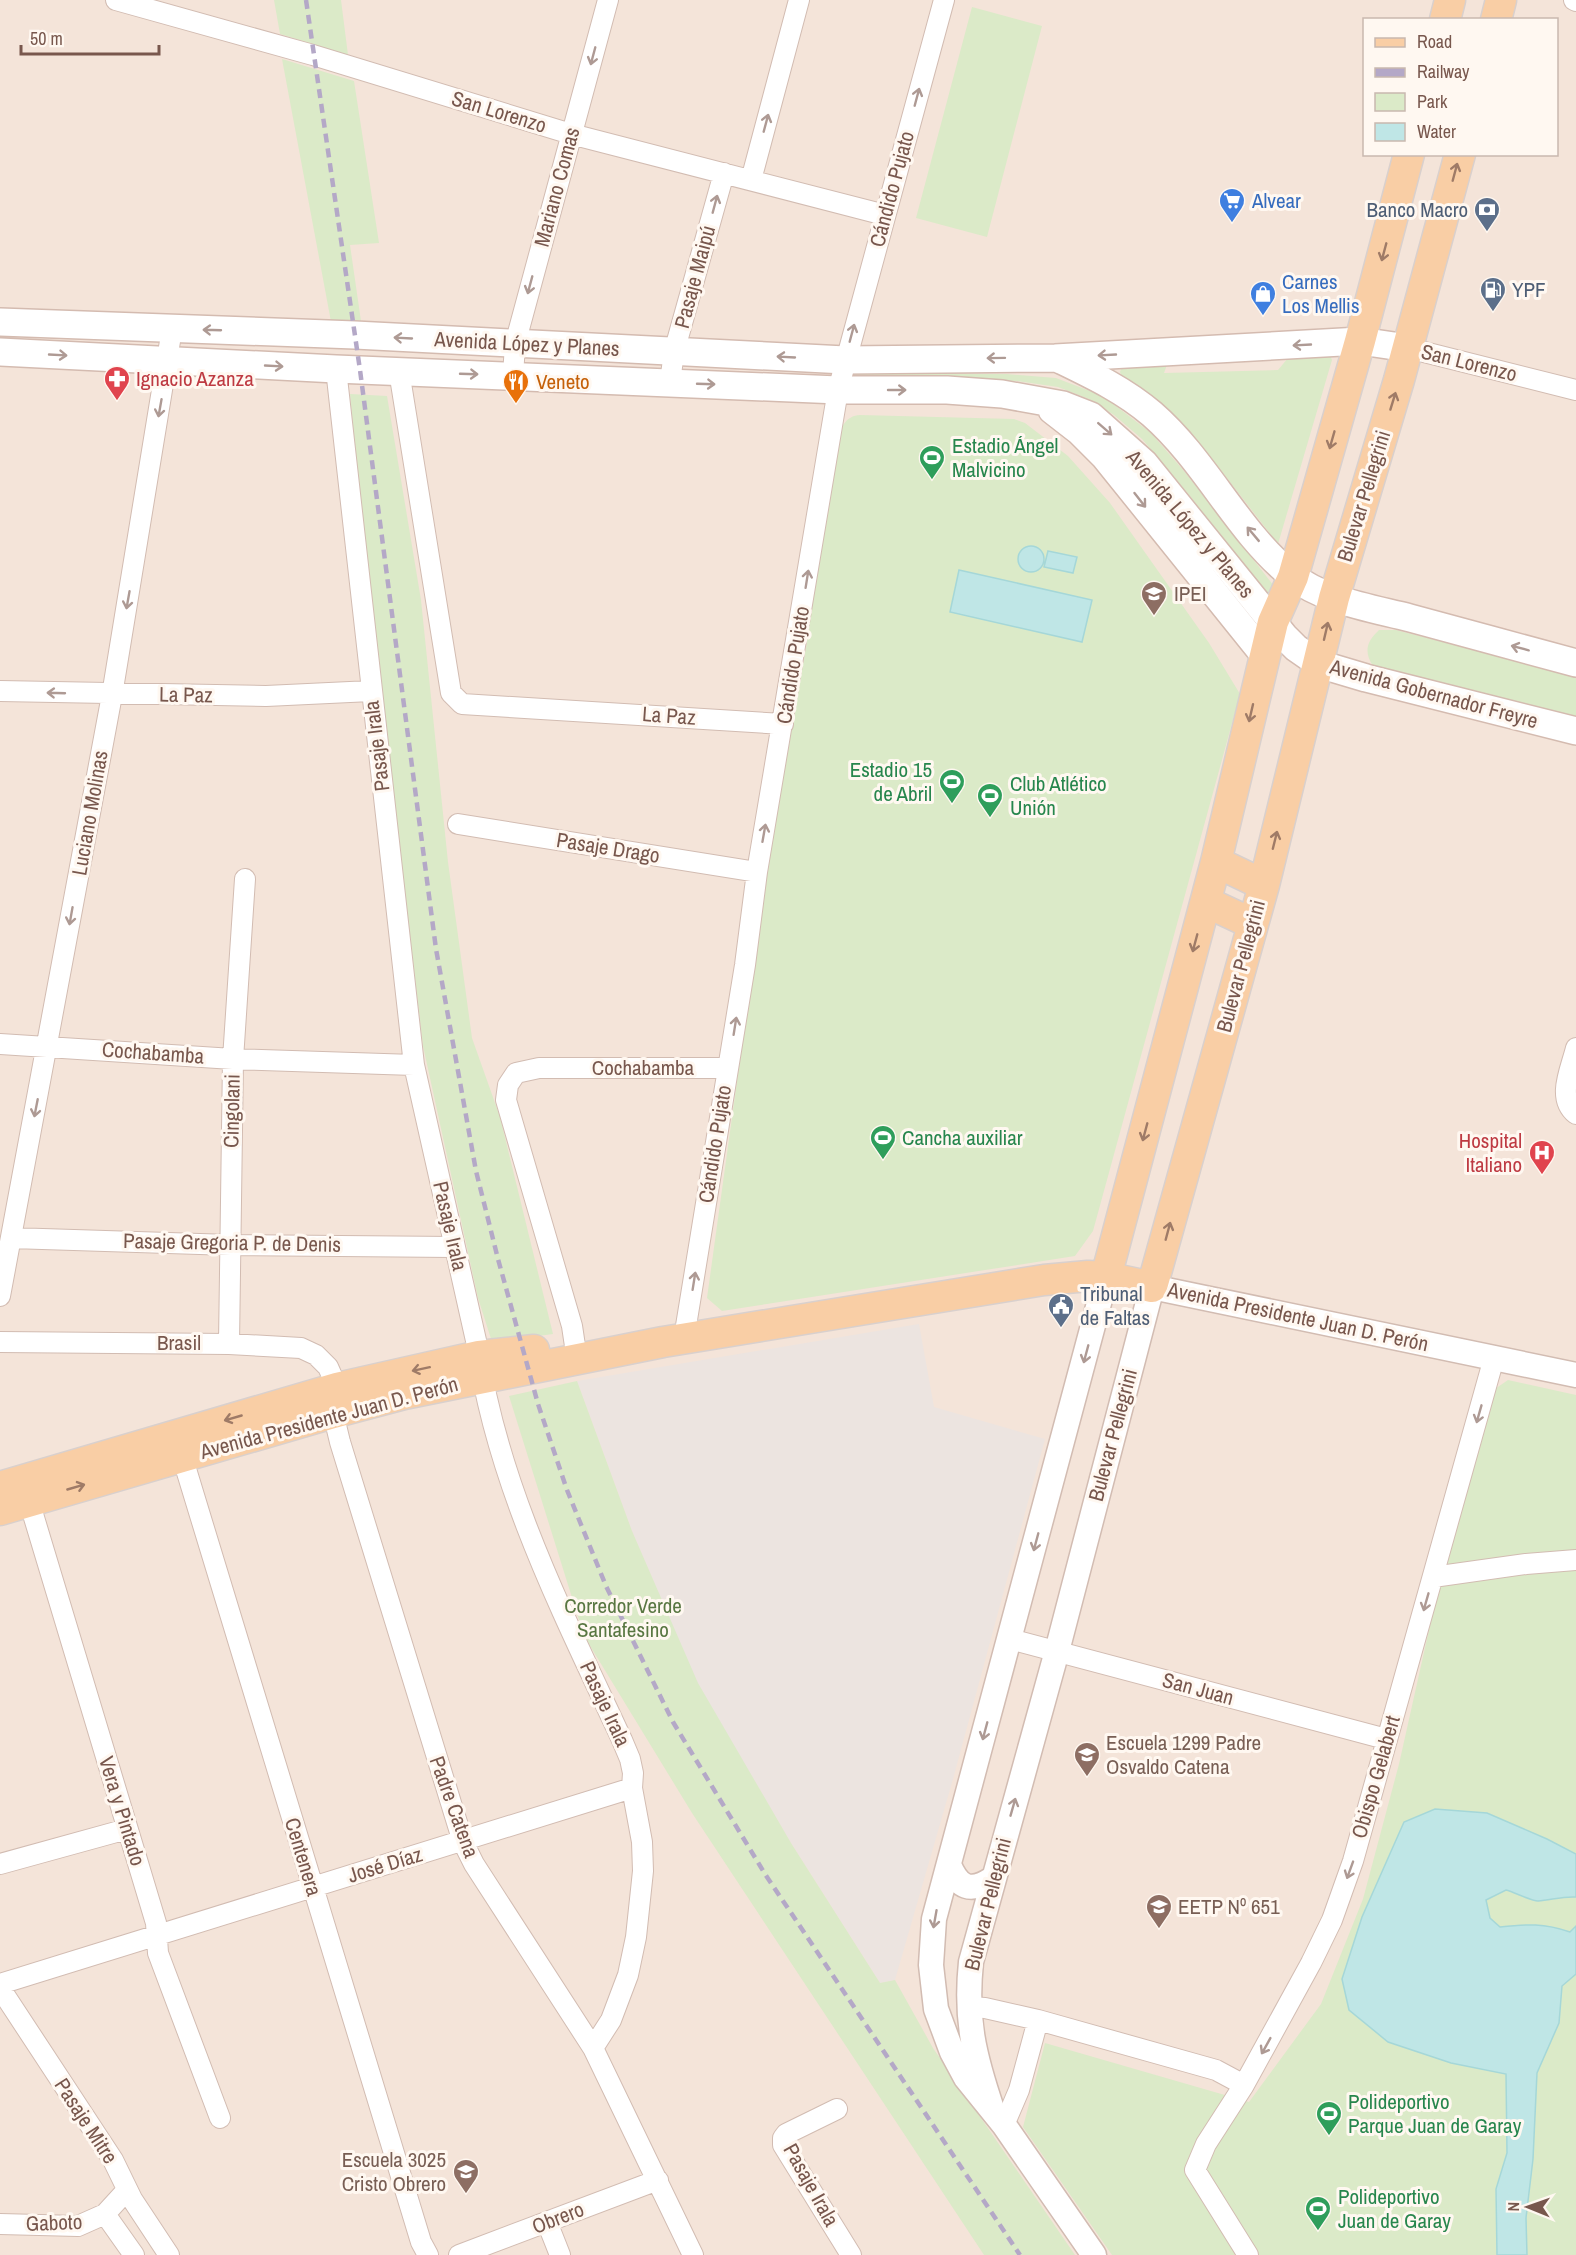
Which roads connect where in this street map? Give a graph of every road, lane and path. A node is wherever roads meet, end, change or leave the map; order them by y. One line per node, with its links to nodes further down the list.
1 (116, 0): 9 (street, San Lorenzo)
2 (608, 0): 9 (street, Mariano Comas, one-way to 9)
3 (799, 0): 13 (street, one-way to 3)
4 (944, 0): 14 (street, Cándido Pujato, one-way to 4)
5 (1450, 0): 7 (main road)
6 (1500, 0): 8 (main road)
7 (1446, 18)
8 (1496, 18)
9 (571, 134): 12 (street, San Lorenzo); 18 (street, Mariano Comas, one-way to 18)
10 (1408, 156): 17 (main road, Bulevar Pellegrini, one-way to 17)
11 (1459, 156): 19 (main road, Bulevar Pellegrini, one-way to 11)
12 (724, 173): 13 (street, San Lorenzo); 21 (street, Pasaje Maipú, one-way to 12)
13 (751, 180): 14 (street, San Lorenzo)
14 (885, 215): 23 (street, Cándido Pujato, one-way to 14)
15 (0, 322): 16 (main road, Avenida López y Planes)
16 (172, 329): 18 (main road, Avenida López y Planes, one-way to 16); 24 (street, Luciano Molinas)
17 (1360, 341): 19 (main road, San Lorenzo); 22 (main road, Avenida López y Planes, one-way to 22); 32 (main road, Bulevar Pellegrini, one-way to 32)
18 (515, 344): 21 (main road, Avenida López y Planes); 27 (street, Mariano Comas)
19 (1408, 348): 30 (street, San Lorenzo); 33 (main road, Bulevar Pellegrini, one-way to 19)
20 (0, 352): 24 (main road, Avenida López y Planes, one-way to 24)
21 (674, 352): 23 (main road, Avenida López y Planes, one-way to 21); 28 (street, Pasaje Maipú)
22 (1055, 358): 23 (main road, Avenida López y Planes, one-way to 23); 32 (main road, Avenida López y Planes, one-way to 22)
23 (845, 360): 29 (street, Cándido Pujato)
24 (168, 361): 25 (main road, Avenida López y Planes, one-way to 25); 40 (street, Luciano Molinas, one-way to 40)
25 (336, 369): 26 (main road, Avenida López y Planes); 39 (street, Pasaje Irala)
26 (399, 371): 27 (main road, Avenida López y Planes, one-way to 27); 41 (street, La Paz)
27 (513, 376): 28 (main road, Avenida López y Planes)
28 (670, 382): 29 (main road, Avenida López y Planes, one-way to 29)
29 (838, 390): 31 (main road, Avenida López y Planes, one-way to 31); 41 (street, Cándido Pujato, one-way to 29)
30 (1576, 390)
31 (1038, 401): 34 (main road, Avenida López y Planes, one-way to 34); 35 (main road, Avenida López y Planes, one-way to 35)
32 (1293, 577): 33 (main road); 34 (main road, Bulevar Pellegrini)
33 (1334, 598): 36 (main road, one-way to 33); 37 (main road, Bulevar Pellegrini, one-way to 33)
34 (1273, 622): 35 (main road, Bulevar Pellegrini); 37 (main road, Avenida Gobernador Freyre)
35 (1265, 656): 44 (main road, Bulevar Pellegrini, one-way to 44)
36 (1576, 663)
37 (1318, 664): 42 (main road, Avenida Gobernador Freyre); 47 (main road, Bulevar Pellegrini, one-way to 37)
38 (0, 691): 40 (street, La Paz, one-way to 38)
39 (371, 691): 40 (street, La Paz); 54 (street, Pasaje Irala)
40 (112, 694): 51 (street, Luciano Molinas, one-way to 51)
41 (783, 723): 45 (street, Cándido Pujato, one-way to 41)
42 (1576, 731)
43 (458, 824): 45 (street, Pasaje Drago)
44 (1216, 862): 47 (main road); 48 (main road, Bulevar Pellegrini)
45 (757, 872): 55 (street, Cándido Pujato, one-way to 45)
46 (245, 879): 53 (street, Cingolani)
47 (1264, 885): 49 (main road, Bulevar Pellegrini)
48 (1206, 902): 49 (main road); 60 (main road, Bulevar Pellegrini, one-way to 60)
49 (1253, 924): 61 (main road, Bulevar Pellegrini, one-way to 49)
50 (0, 1044): 51 (street, Cochabamba)
51 (48, 1045): 53 (street, Cochabamba); 57 (street, Luciano Molinas, one-way to 57)
52 (1576, 1048): 56 (street)
53 (233, 1059): 54 (street, Cochabamba); 58 (street, Cingolani)
54 (414, 1065): 59 (street, Pasaje Irala)
55 (728, 1068): 63 (street, Cándido Pujato, one-way to 55); 66 (street, Cochabamba)
56 (1576, 1114)
57 (10, 1238): 58 (street, Pasaje Gregoria P. de Denis); 62 (street, Luciano Molinas)
58 (231, 1245): 59 (street, Pasaje Gregoria P. de Denis); 65 (street, Cingolani)
59 (454, 1247): 68 (street, Pasaje Irala)
60 (1106, 1277): 61 (main road, Avenida Presidente Juan D. Perón); 63 (main road, Avenida Presidente Juan D. Perón); 77 (street, Bulevar Pellegrini, one-way to 77)
61 (1152, 1287): 67 (street, Avenida Presidente Juan D. Perón); 78 (street, Bulevar Pellegrini)
62 (0, 1296)
63 (673, 1340): 66 (main road, Avenida Presidente Juan D. Perón); 68 (main road, Avenida Presidente Juan D. Perón)
64 (0, 1342): 65 (street, Brasil)
65 (229, 1344): 70 (street, Brasil)
66 (575, 1346): 68 (main road, Avenida Presidente Juan D. Perón)
67 (1494, 1358): 69 (street, Avenida Presidente Juan D. Perón); 76 (street, Obispo Gelabert, one-way to 76)
68 (481, 1368): 70 (main road, Avenida Presidente Juan D. Perón); 80 (street, Pasaje Irala)
69 (1576, 1375)
70 (335, 1400): 71 (main road, Avenida Presidente Juan D. Perón); 72 (main road, Avenida Presidente Juan D. Perón, one-way to 72); 82 (street, Padre Catena)
71 (182, 1456): 73 (main road, Avenida Presidente Juan D. Perón, one-way to 71); 86 (street, Centenera)
72 (0, 1487)
73 (29, 1501): 74 (main road, Avenida Presidente Juan D. Perón); 81 (street, Vera y Pintado)
74 (0, 1510)
75 (1576, 1560): 76 (street)
76 (1433, 1577): 79 (street, Obispo Gelabert, one-way to 79)
77 (1010, 1639): 78 (street, San Juan); 84 (street, Bulevar Pellegrini, one-way to 84)
78 (1057, 1651): 79 (street, San Juan); 85 (street, Bulevar Pellegrini, one-way to 78)
79 (1386, 1739): 93 (street, Obispo Gelabert, one-way to 93)
80 (632, 1788): 82 (street, José Díaz); 92 (street, Pasaje Irala)
81 (126, 1829): 83 (street); 87 (street, Vera y Pintado)
82 (463, 1842): 86 (street, José Díaz); 92 (street, Padre Catena)
83 (0, 1864)
84 (949, 1865): 85 (street); 95 (street, Bulevar Pellegrini, one-way to 95)
85 (993, 1879): 90 (street, Bulevar Pellegrini)
86 (312, 1887): 87 (street, José Díaz); 104 (street, Centenera)
87 (157, 1935): 88 (street, José Díaz); 96 (street, Vera y Pintado)
88 (0, 1983)
89 (0, 1988): 98 (street, Pasaje Mitre)
90 (969, 2007): 91 (street); 95 (street, Bulevar Pellegrini)
91 (1038, 2020): 93 (street); 95 (street)
92 (592, 2048): 97 (street, Padre Catena)
93 (1244, 2085): 110 (street, Obispo Gelabert)
94 (837, 2109): 108 (street, Pasaje Irala)
95 (998, 2117): 109 (street)
96 (220, 2118)
97 (658, 2180): 100 (street, Obrero); 107 (street, Padre Catena)
98 (127, 2190): 99 (street); 103 (street, Pasaje Mitre)
99 (105, 2214): 101 (street, Gaboto); 102 (street)
100 (546, 2222): 105 (street, Obrero); 106 (street)
101 (0, 2224)
102 (134, 2255)
103 (170, 2255)
104 (428, 2255)
105 (459, 2255)
106 (560, 2255)
107 (693, 2255)
108 (851, 2255)
109 (1094, 2255)
110 (1248, 2255)

